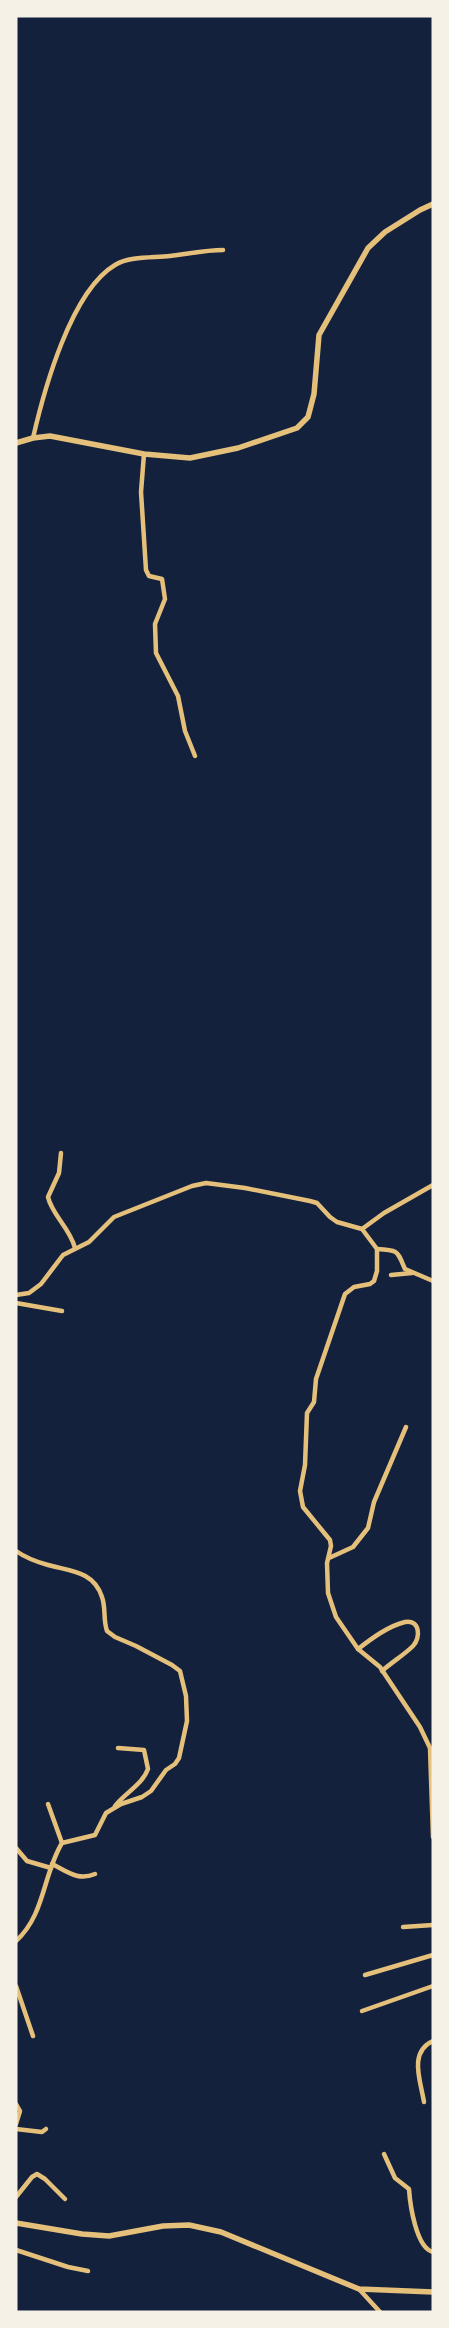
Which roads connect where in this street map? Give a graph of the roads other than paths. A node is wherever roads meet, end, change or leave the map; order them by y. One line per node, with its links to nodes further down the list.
1 (433, 204): 5 (main road)
2 (223, 250): 3 (street)
3 (33, 438): 4 (main road); 5 (main road)
4 (16, 443)
5 (144, 454): 6 (street)
6 (195, 756)
7 (61, 1153): 10 (street)
8 (433, 1184): 9 (street)
9 (362, 1229): 10 (street); 11 (street)
10 (75, 1248): 15 (street)
11 (378, 1249): 12 (street); 20 (street)
12 (413, 1273): 13 (street); 14 (street)
13 (391, 1275)
14 (433, 1281)
15 (16, 1295)
16 (16, 1303): 17 (street)
17 (62, 1311)
18 (406, 1427): 20 (street)
19 (16, 1551): 25 (street)
20 (329, 1558): 21 (street)
21 (358, 1649): 22 (street); 22 (street)
22 (382, 1671): 26 (street)
23 (118, 1748): 25 (street)
24 (48, 1804): 27 (street)
25 (114, 1807): 27 (street)
26 (433, 1837)
27 (62, 1843): 29 (street)
28 (16, 1848): 29 (street)
29 (52, 1866): 30 (street); 33 (street)
30 (95, 1874)
31 (433, 1925): 32 (street)
32 (403, 1927)
33 (16, 1941)
34 (433, 1955): 35 (street)
35 (365, 1975)
36 (16, 1986): 39 (street)
37 (433, 1986): 38 (street)
38 (362, 2011)
39 (33, 2036)
40 (433, 2041): 41 (street)
41 (424, 2102)
42 (16, 2104): 43 (street)
43 (16, 2124)
44 (16, 2129): 45 (street)
45 (46, 2129)
46 (384, 2154): 51 (street)
47 (16, 2197): 48 (street)
48 (65, 2199)
49 (16, 2223): 53 (main road)
50 (16, 2250): 52 (street)
51 (433, 2252)
52 (88, 2271)
53 (359, 2289): 54 (main road); 55 (street)
54 (433, 2292)
55 (380, 2312)

